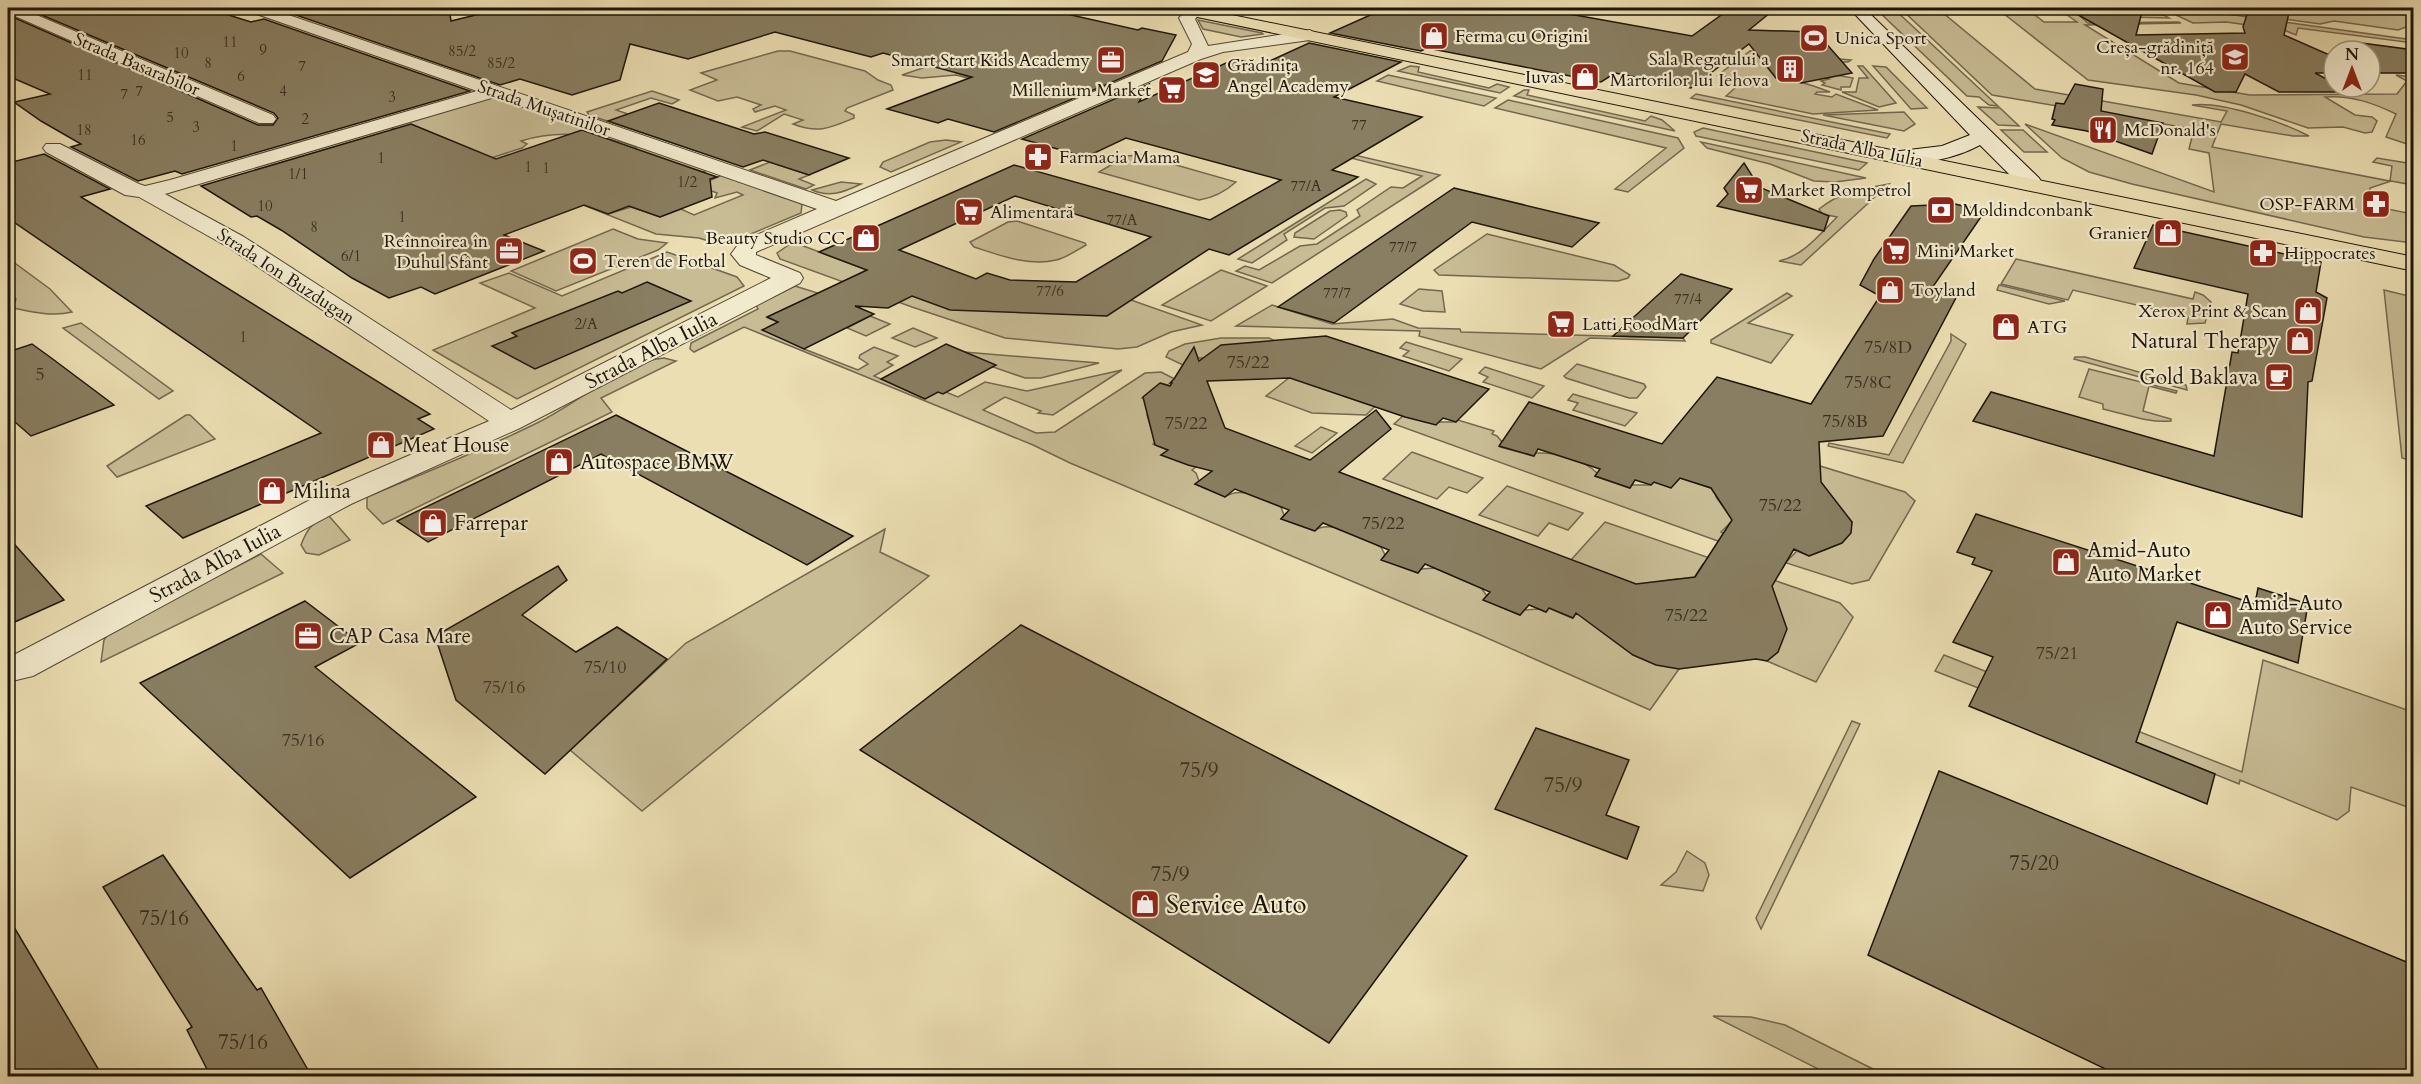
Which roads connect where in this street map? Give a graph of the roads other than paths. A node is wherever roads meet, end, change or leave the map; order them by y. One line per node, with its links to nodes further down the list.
1 (8, 8): 8 (street, Strada Basarabilor)
2 (254, 8): 7 (street, Strada Mușatinilor)
3 (1856, 8): 9 (street)
4 (1186, 9): 5 (main road, Strada Alba Iulia); 6 (street, Strada Alba Iulia)
5 (1310, 35): 6 (street, Strada Alba Iulia); 11 (main road, Strada Alba Iulia)
6 (1195, 55): 14 (street, Strada Alba Iulia)
7 (497, 91): 13 (street); 14 (street, Strada Mușatinilor)
8 (266, 119)
9 (1982, 136): 11 (street); 12 (street)
10 (53, 148): 13 (street, Strada Ion Buzdugan)
11 (1899, 156): 12 (main road, Strada Alba Iulia)
12 (2031, 183): 15 (main road, Strada Alba Iulia)
13 (145, 192): 16 (street, Strada Ion Buzdugan)
14 (835, 208): 16 (street, Strada Alba Iulia)
15 (2414, 264)
16 (510, 422): 17 (street, Strada Alba Iulia)
17 (14, 668)

